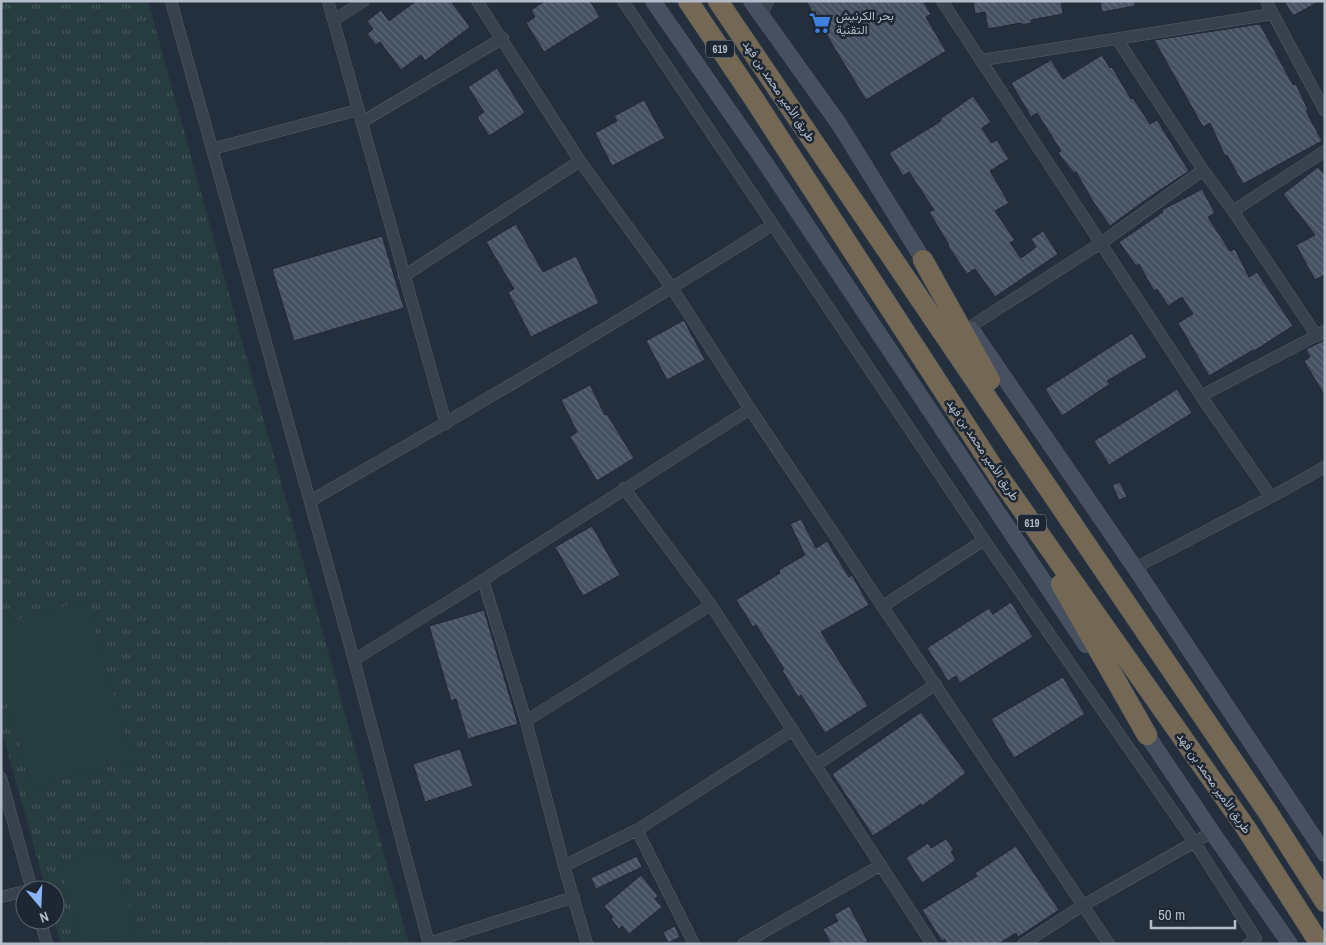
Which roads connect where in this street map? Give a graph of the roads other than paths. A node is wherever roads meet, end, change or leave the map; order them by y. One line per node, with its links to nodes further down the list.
1 (171, 1): 22 (street)
2 (328, 1): 15 (street)
3 (364, 1): 15 (street)
4 (477, 1): 16 (street)
5 (623, 1): 27 (street)
6 (653, 1): 52 (main road)
7 (688, 1): 38 (highway, طريق الأمير محمد بن فهد / 619)
8 (718, 1): 44 (highway, طريق الأمير محمد بن فهد / 619)
9 (751, 1): 14 (main road)
10 (768, 1): 14 (street)
11 (942, 1): 18 (street)
12 (1266, 1): 13 (street)
13 (1273, 14): 17 (street); 20 (street)
14 (761, 15): 29 (main road)
15 (334, 20): 19 (street)
16 (503, 38): 21 (street); 24 (street)
17 (1117, 39): 18 (street); 25 (street)
18 (982, 60): 28 (street)
19 (358, 110): 21 (street); 22 (street)
20 (1325, 111)
21 (362, 122): 30 (street)
22 (212, 149): 41 (street)
23 (1325, 152): 26 (street)
24 (580, 161): 30 (street); 31 (street)
25 (1203, 170): 26 (street); 28 (street)
26 (1233, 211): 33 (street)
27 (772, 225): 31 (street); 42 (street)
28 (1101, 243): 32 (street); 34 (street)
29 (923, 260): 32 (main road); 44 (highway)
30 (404, 276): 36 (street)
31 (672, 288): 35 (street); 36 (street)
32 (970, 327): 43 (main road)
33 (1321, 333): 34 (street)
34 (1201, 396): 40 (street)
35 (750, 409): 39 (street); 47 (street)
36 (446, 424): 41 (street)
37 (1325, 467): 40 (street)
38 (1000, 478): 52 (highway); 80 (highway, طريق الأمير محمد بن فهد / 619)
39 (624, 488): 45 (street); 46 (street)
40 (1271, 497): 43 (street)
41 (310, 501): 48 (street)
42 (984, 540): 47 (street); 58 (street)
43 (1135, 568): 59 (main road)
44 (1103, 569): 55 (highway, طريق الأمير محمد بن فهد / 619)
45 (483, 580): 48 (street); 50 (street)
46 (712, 605): 50 (street); 51 (street)
47 (883, 606): 49 (street)
48 (354, 660): 70 (street)
49 (936, 684): 53 (street); 68 (street)
50 (526, 721): 61 (street)
51 (793, 730): 53 (street); 56 (street)
52 (1147, 735): 57 (main road)
53 (816, 765): 60 (street)
54 (1, 778): 62 (street)
55 (1267, 811): 63 (highway); 67 (highway, طريق الأمير محمد بن فهد / 619)
56 (637, 830): 61 (street); 73 (street)
57 (1212, 832): 58 (street); 79 (main road)
58 (1195, 842): 68 (street); 78 (street)
59 (1325, 854)
60 (880, 865): 74 (street); 75 (street)
61 (564, 866): 66 (street)
62 (26, 880)
63 (1325, 886)
64 (15, 894): 65 (street)
65 (1, 897)
66 (574, 897): 70 (street); 72 (street)
67 (1325, 902)
68 (1082, 906): 76 (street); 77 (street)
69 (43, 930): 71 (street)
70 (429, 943)
71 (47, 944)
72 (587, 944)
73 (694, 944)
74 (743, 944)
75 (932, 944)
76 (1023, 944)
77 (1109, 944)
78 (1248, 944)
79 (1290, 944)
80 (1320, 944)

